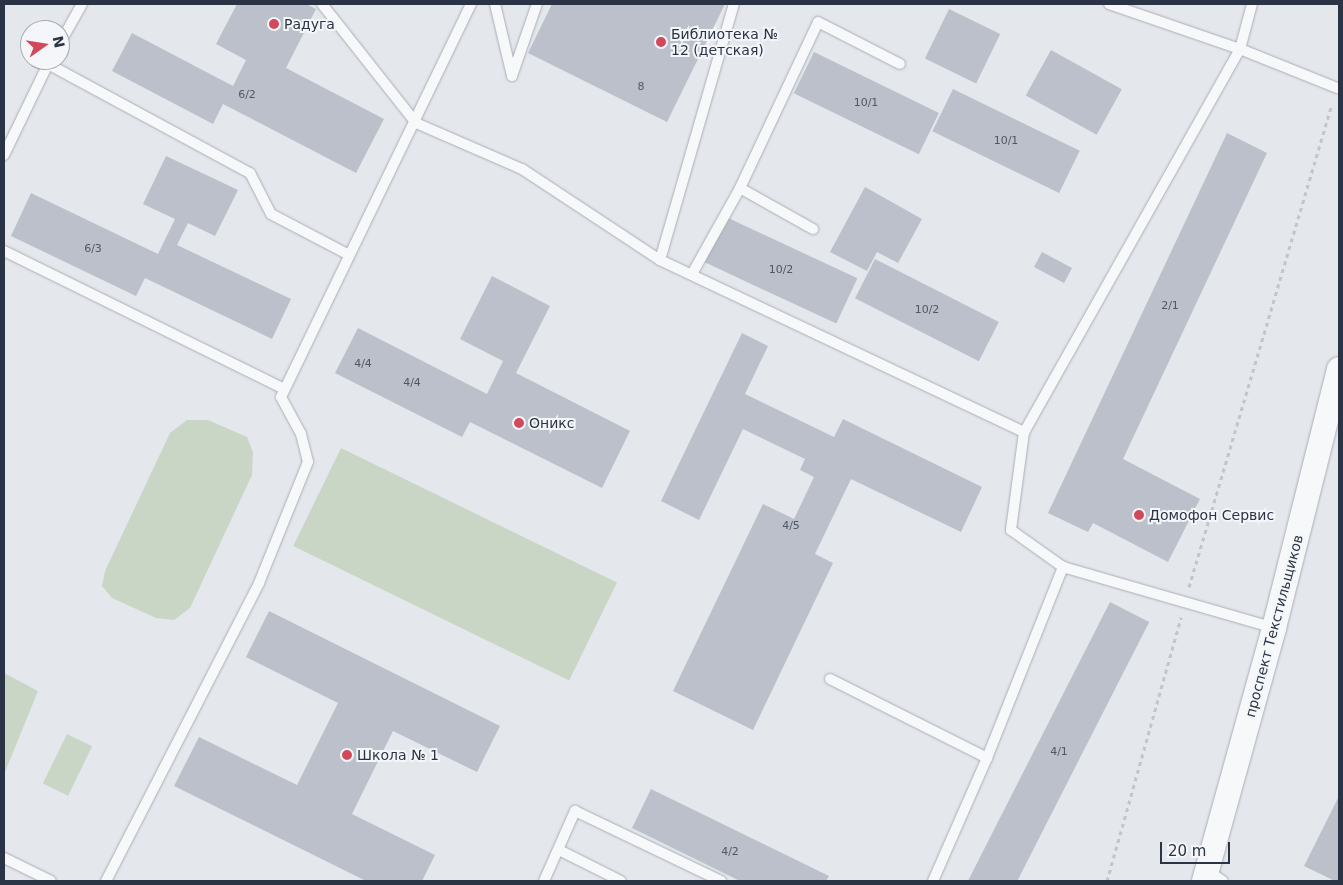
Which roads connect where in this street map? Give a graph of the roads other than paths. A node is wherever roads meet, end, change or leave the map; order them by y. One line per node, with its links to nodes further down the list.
1 (82, 4): 9 (lane)
2 (322, 4): 15 (lane)
3 (471, 4): 15 (lane)
4 (495, 4): 5 (lane)
5 (537, 4)
6 (734, 4): 21 (lane)
7 (1109, 4): 10 (lane)
8 (1252, 4): 10 (lane)
9 (70, 25)
10 (1240, 49): 14 (lane); 25 (lane)
11 (900, 64): 17 (lane)
12 (45, 70): 16 (lane)
13 (63, 70): 20 (lane)
14 (1337, 88)
15 (416, 123): 20 (lane); 21 (lane)
16 (4, 155)
17 (740, 188): 18 (lane); 22 (lane)
18 (813, 229)
19 (4, 251): 24 (lane)
20 (349, 254): 24 (lane)
21 (660, 260): 22 (lane)
22 (692, 274): 25 (lane)
23 (1339, 369): 27 (street, проспект Текстильщиков)
24 (284, 389): 34 (lane)
25 (1024, 432): 26 (lane)
26 (1063, 567): 27 (lane); 29 (lane)
27 (1274, 628): 32 (street, проспект Текстильщиков)
28 (830, 679): 29 (lane)
29 (987, 758): 38 (lane)
30 (559, 850): 35 (lane); 36 (lane); 37 (lane)
31 (4, 858): 33 (lane)
32 (1212, 878)
33 (51, 881)
34 (106, 881)
35 (544, 881)
36 (621, 881)
37 (721, 881)
38 (933, 881)

